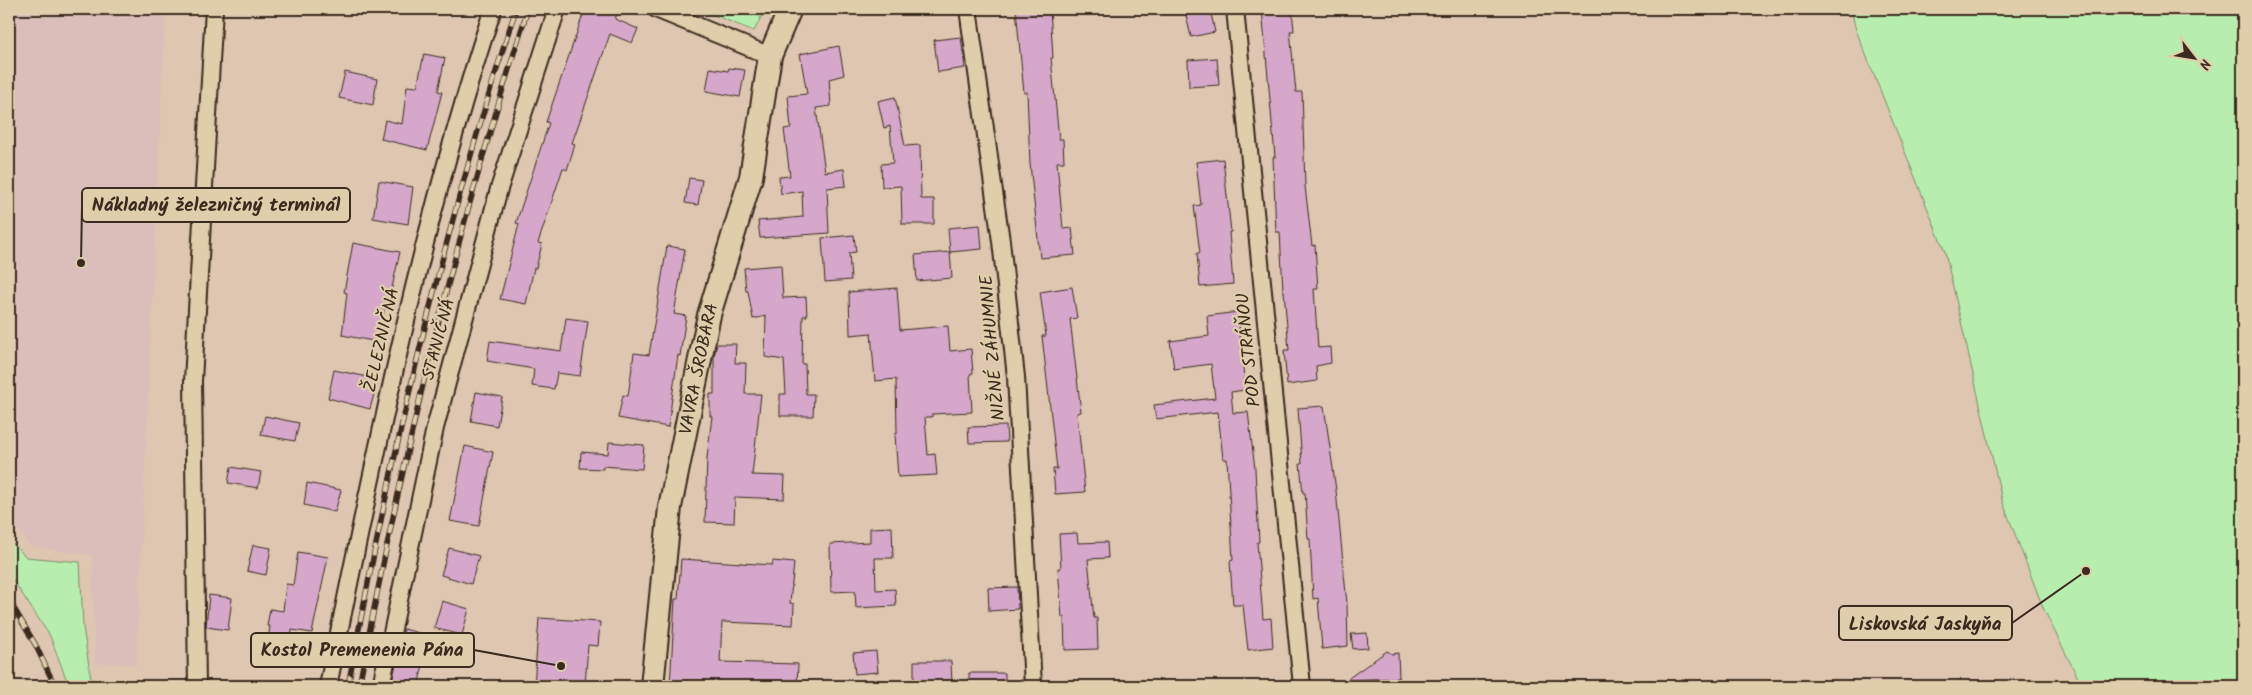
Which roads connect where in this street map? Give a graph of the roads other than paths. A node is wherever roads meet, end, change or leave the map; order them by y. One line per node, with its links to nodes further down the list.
1 (214, 9): 9 (street)
2 (493, 9): 10 (street, ŽELEZNIČNÁ)
3 (556, 9): 11 (street, STANIČNÁ)
4 (656, 9): 8 (street)
5 (790, 9): 8 (street, VAVRA ŠROBÁRA)
6 (968, 9): 13 (street, NIŽNÉ ZÁHUMNIE)
7 (1235, 9): 14 (street, POD STRÁŇOU)
8 (770, 56): 12 (street, VAVRA ŠROBÁRA)
9 (197, 686)
10 (328, 686)
11 (382, 686)
12 (652, 686)
13 (1033, 686)
14 (1302, 686)

